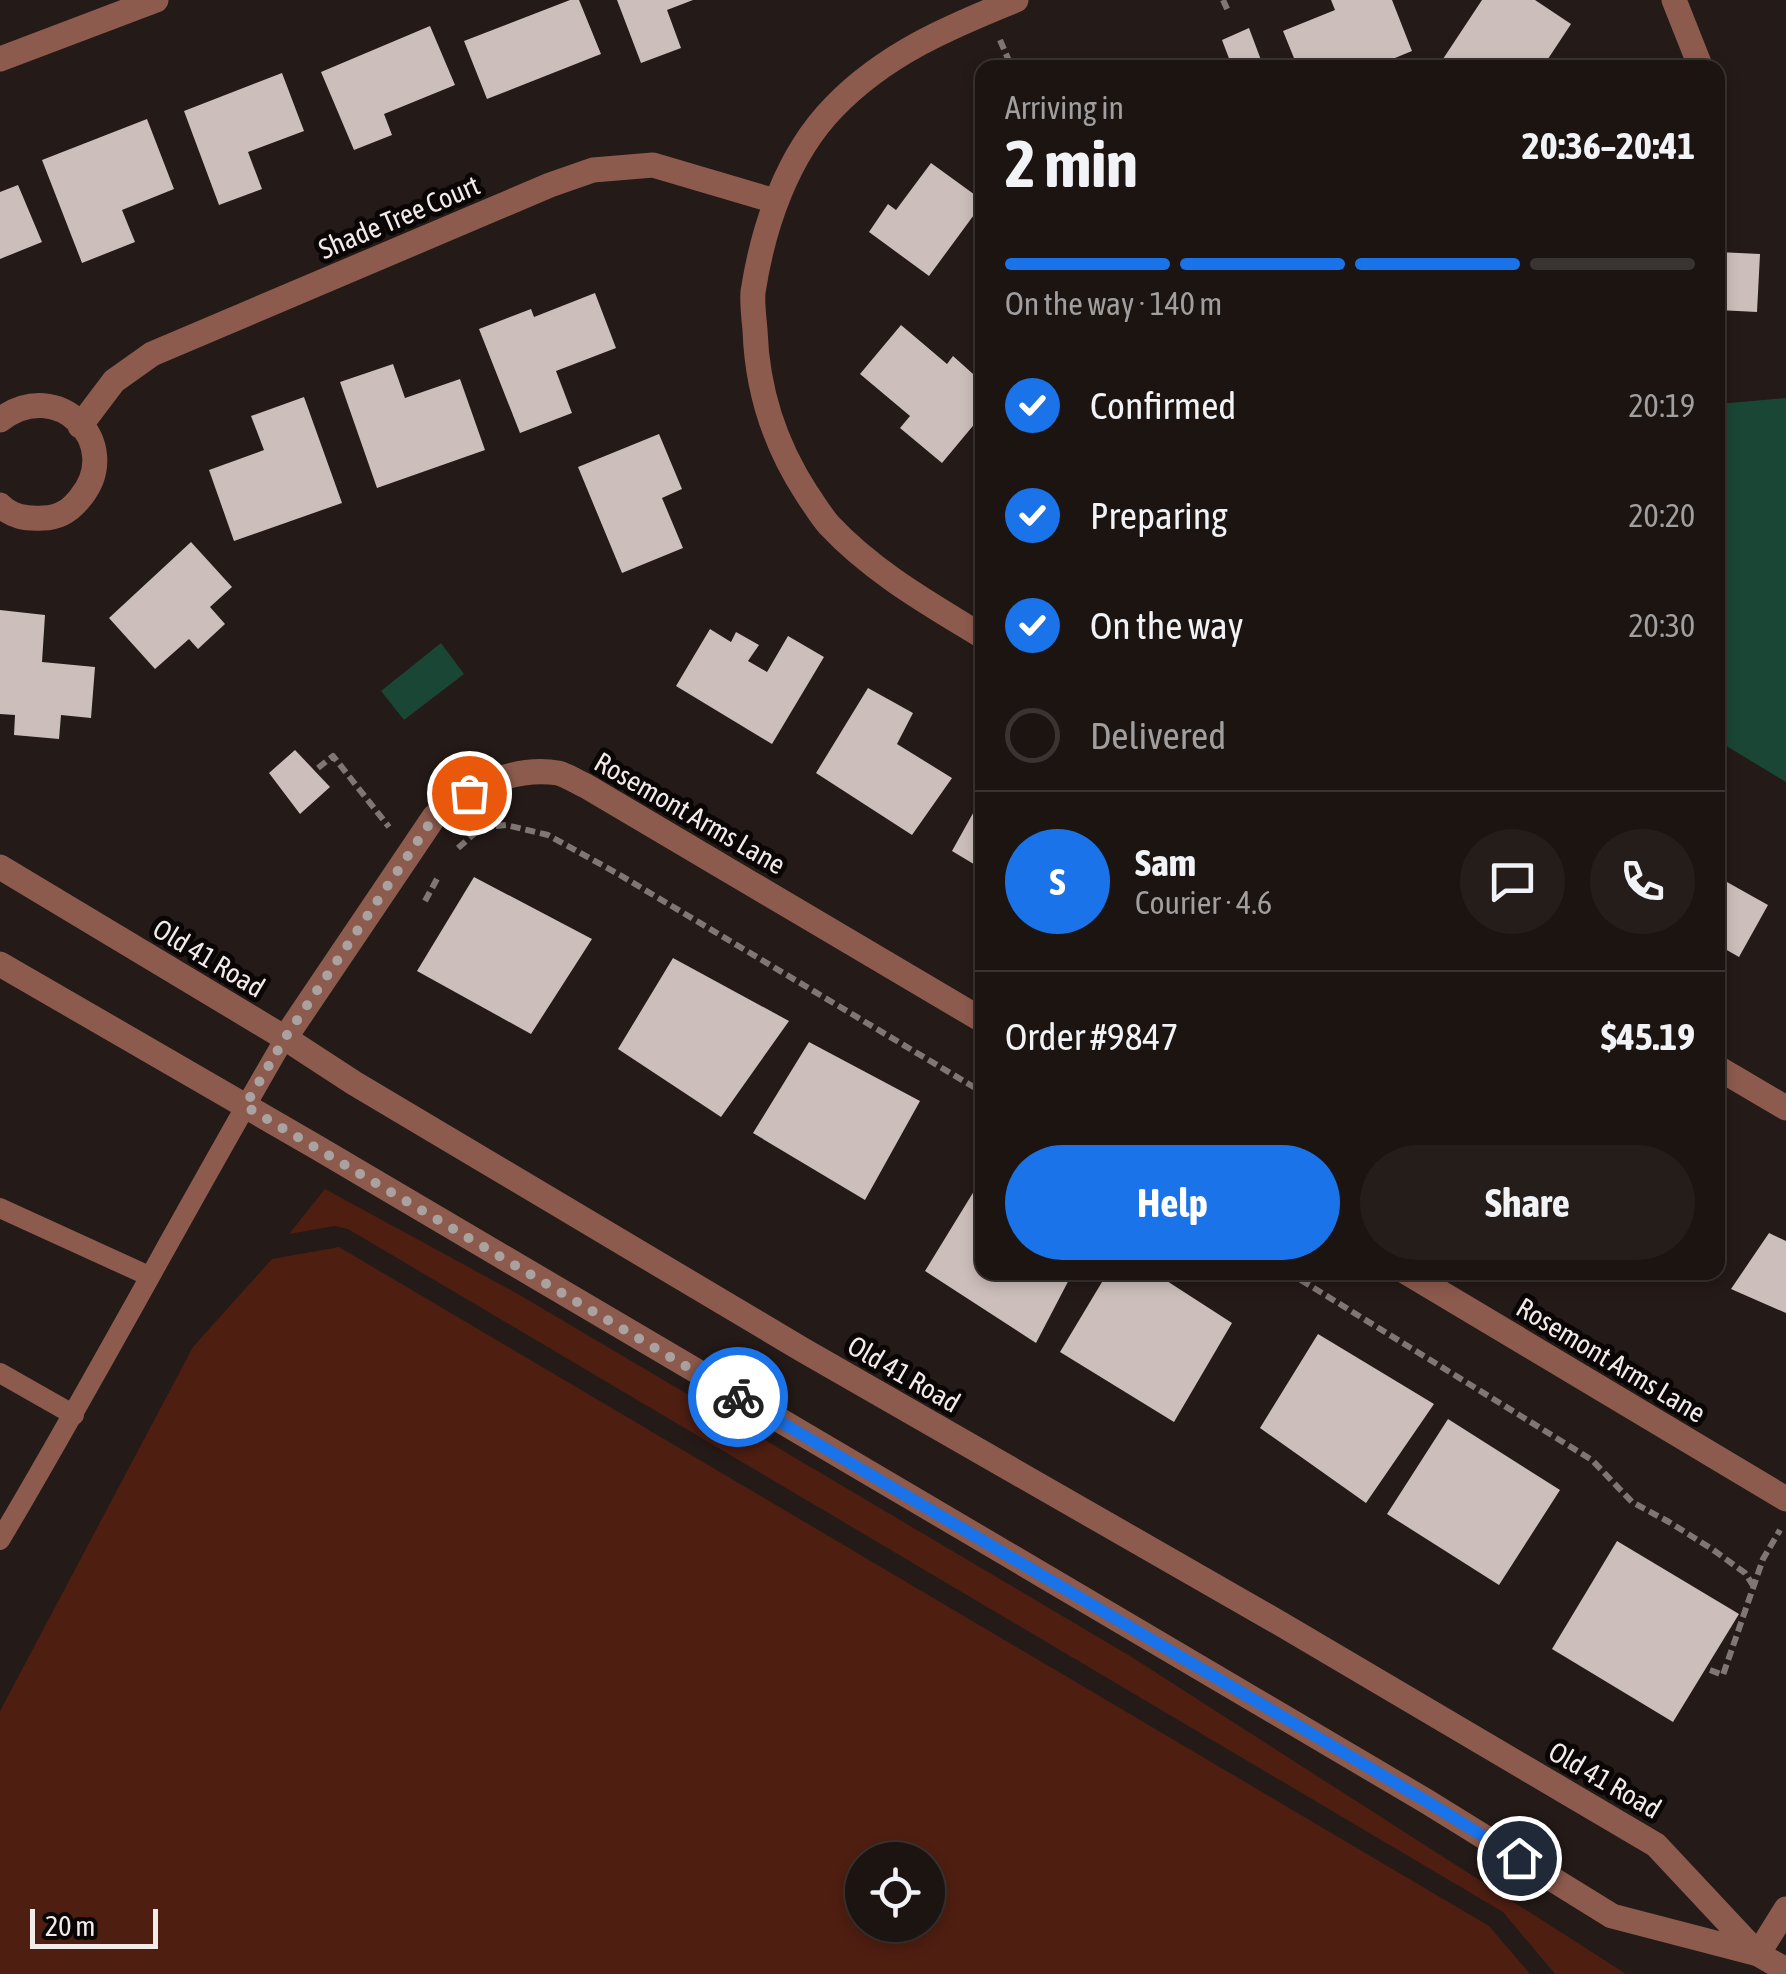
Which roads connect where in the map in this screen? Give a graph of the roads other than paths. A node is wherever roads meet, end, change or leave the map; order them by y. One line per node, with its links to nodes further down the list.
1 (156, 0): 4 (street)
2 (1016, 0): 6 (street)
3 (1674, 0): 5 (street)
4 (0, 59)
5 (1698, 60)
6 (774, 200): 8 (street, Shade Tree Court); 10 (street)
7 (0, 420): 8 (street)
8 (80, 426): 9 (street)
9 (0, 505)
10 (975, 632)
11 (0, 867): 14 (street, Old 41 Road)
12 (0, 964): 16 (street, Old 41 Road)
13 (975, 1016): 14 (street, Rosemont Arms Lane)
14 (285, 1038): 16 (lane); 26 (street, Old 41 Road)
15 (1725, 1072): 17 (street)
16 (245, 1106): 19 (lane); 26 (street, Old 41 Road)
17 (1786, 1108)
18 (0, 1208): 19 (lane)
19 (149, 1276): 22 (lane)
20 (1419, 1280): 23 (street, Rosemont Arms Lane)
21 (0, 1372): 22 (lane)
22 (74, 1415): 24 (lane)
23 (1786, 1498)
24 (0, 1540)
25 (1786, 1910): 26 (street)
26 (1758, 1954): 27 (street, Old 41 Road)
27 (1786, 1970)

